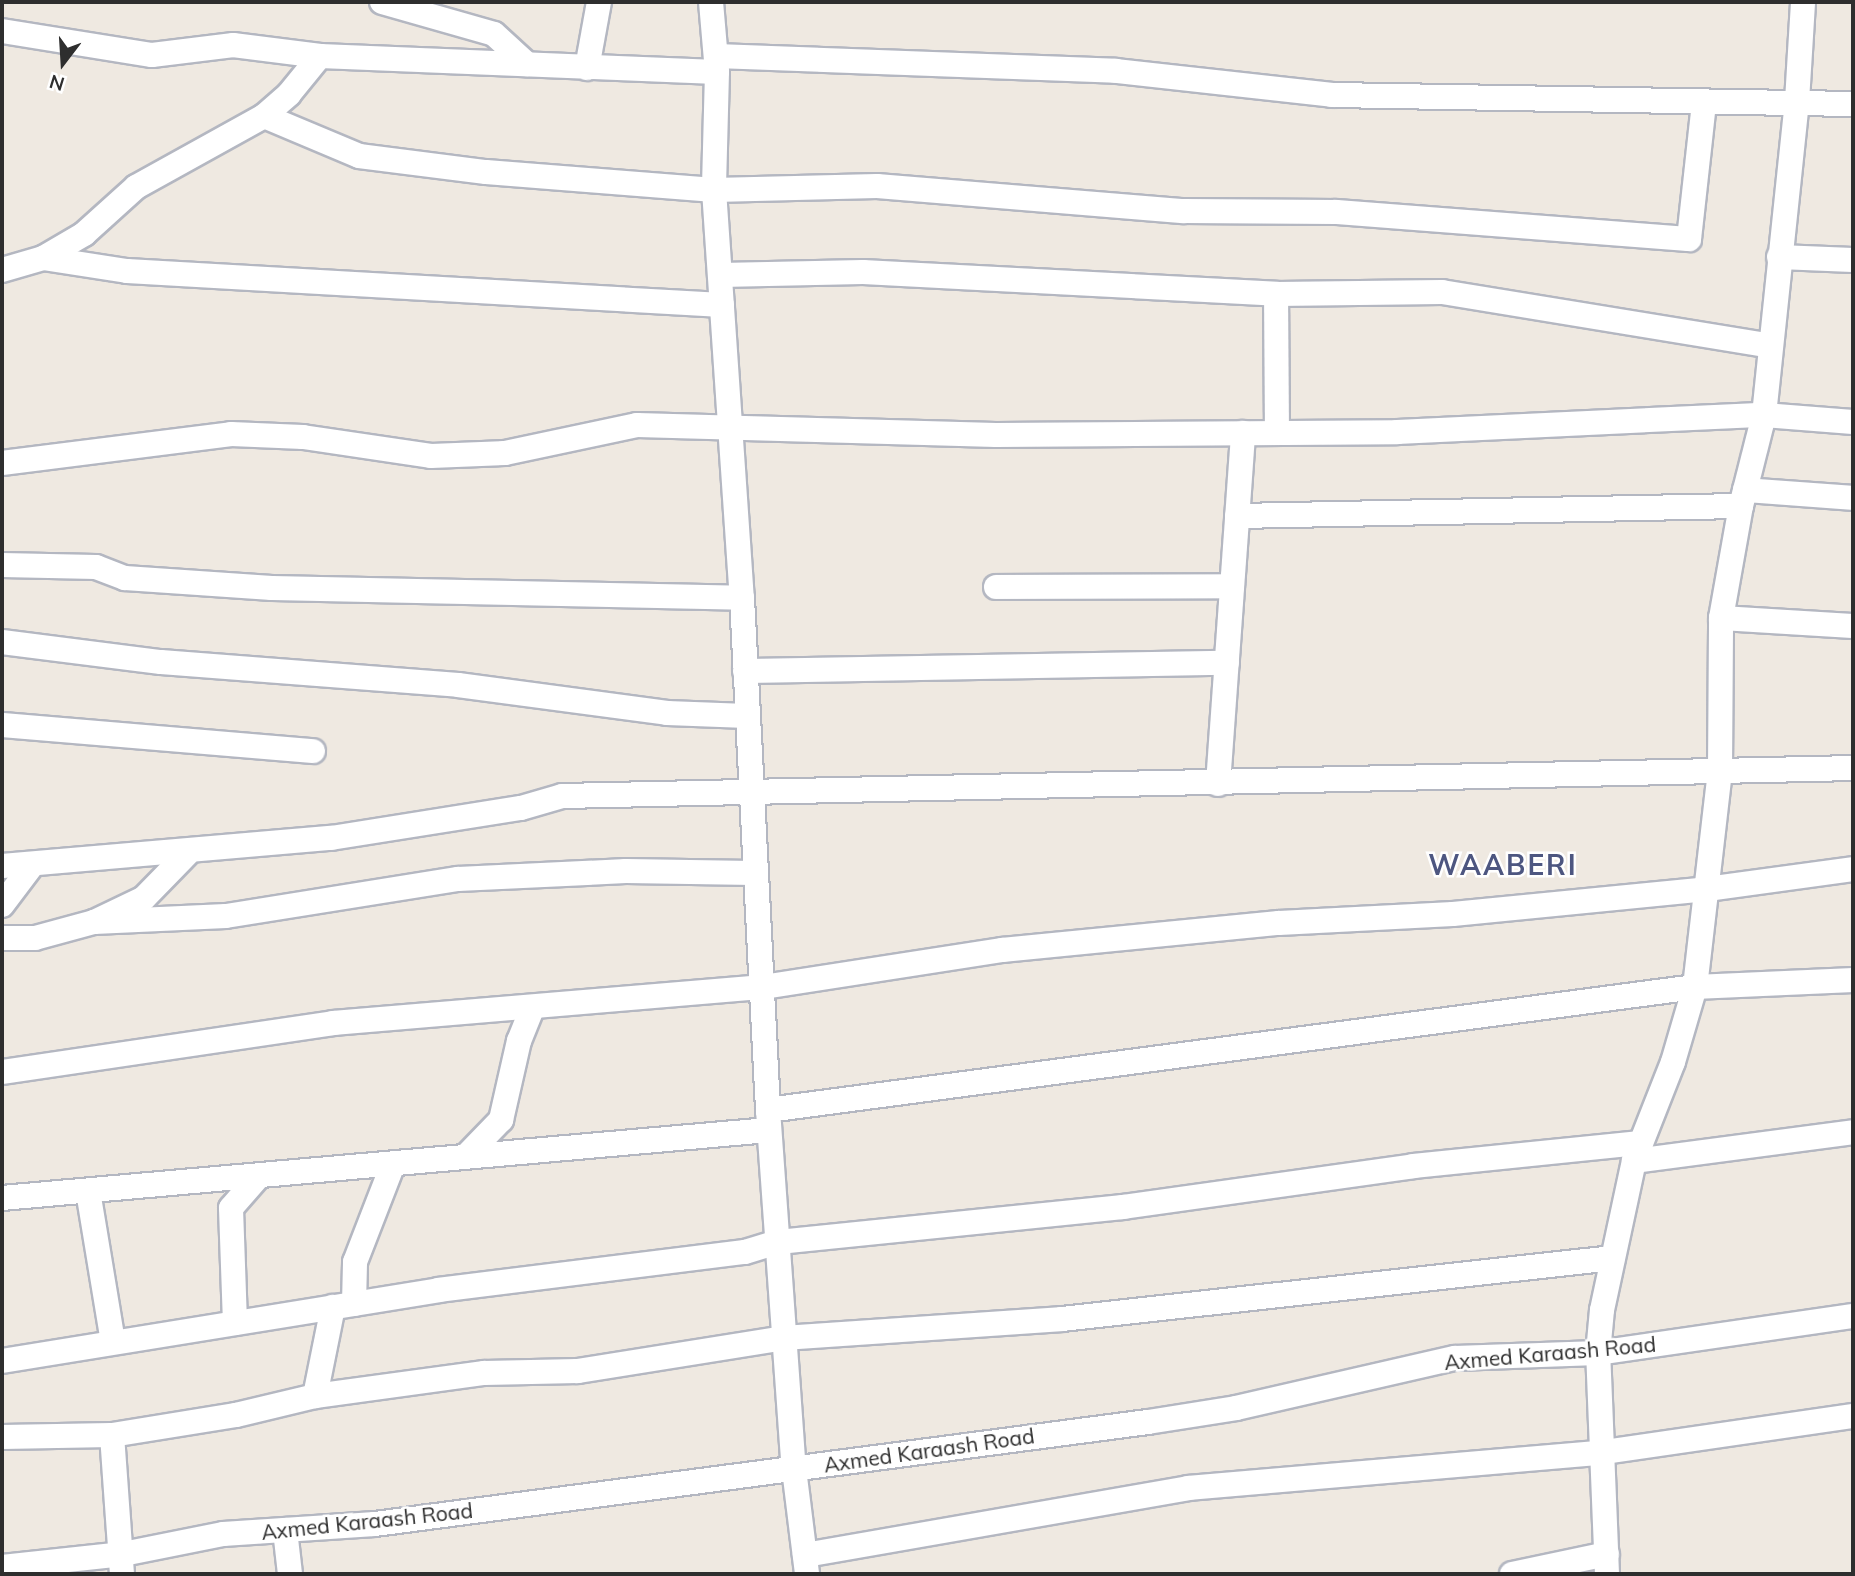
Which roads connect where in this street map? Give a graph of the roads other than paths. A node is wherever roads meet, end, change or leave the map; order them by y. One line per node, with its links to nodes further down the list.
1 (382, 2): 7 (street)
2 (599, 2): 9 (street)
3 (711, 2): 8 (street)
4 (1803, 2): 10 (street)
5 (2, 31): 6 (street)
6 (320, 56): 7 (street); 13 (street)
7 (527, 64): 9 (street)
8 (716, 64): 9 (street); 11 (street); 14 (street)
9 (587, 68)
10 (1797, 101): 11 (street); 12 (street); 15 (street)
11 (1703, 103): 14 (street)
12 (1853, 104)
13 (264, 116): 14 (street); 16 (street)
14 (714, 190): 19 (street)
15 (1779, 257): 17 (street); 22 (street)
16 (43, 258): 18 (street); 21 (street)
17 (1853, 261)
18 (2, 270)
19 (720, 275): 20 (street); 21 (street)
20 (1276, 294): 22 (street); 26 (street)
21 (722, 305): 25 (street)
22 (1770, 346): 23 (street)
23 (1764, 415): 24 (street); 26 (street); 29 (street)
24 (1853, 422)
25 (732, 431): 27 (street); 28 (street); 35 (street)
26 (1277, 432): 27 (street)
27 (1243, 433): 31 (street)
28 (2, 463)
29 (1743, 498): 30 (street); 31 (street); 36 (street)
30 (1853, 498)
31 (1237, 516): 33 (street)
32 (2, 565): 35 (street)
33 (1232, 586): 34 (street); 39 (street)
34 (996, 587)
35 (742, 598): 40 (street)
36 (1720, 618): 37 (street); 45 (street)
37 (1853, 625)
38 (2, 642): 41 (street)
39 (1227, 663): 40 (street); 46 (street)
40 (745, 671): 41 (street)
41 (747, 716): 47 (street)
42 (2, 725): 43 (street)
43 (313, 751)
44 (1853, 768): 45 (street)
45 (1720, 771): 46 (street); 53 (street)
46 (1218, 784): 47 (street)
47 (752, 791): 48 (street); 52 (street)
48 (187, 854): 49 (street); 55 (street)
49 (33, 864): 50 (street); 54 (street)
50 (2, 866)
51 (1853, 869): 53 (street)
52 (754, 873): 55 (street); 58 (street)
53 (1707, 889): 58 (street); 59 (street)
54 (2, 905)
55 (94, 922): 56 (street)
56 (2, 938)
57 (1853, 980): 59 (street)
58 (763, 987): 60 (street); 62 (street)
59 (1695, 987): 62 (street); 64 (street)
60 (532, 1008): 61 (street); 65 (street)
61 (2, 1072)
62 (769, 1120): 65 (street); 70 (street)
63 (1853, 1132): 64 (street)
64 (1637, 1152): 70 (street); 71 (street)
65 (465, 1157): 66 (street)
66 (393, 1164): 67 (street); 72 (street)
67 (257, 1178): 68 (street); 74 (street)
68 (88, 1191): 69 (street); 76 (street)
69 (2, 1198)
70 (778, 1242): 72 (street); 75 (street)
71 (1613, 1258): 75 (street); 77 (street)
72 (344, 1306): 74 (street); 79 (street)
73 (1853, 1316): 77 (street, Axmed Karaash Road)
74 (235, 1323): 76 (street)
75 (785, 1338): 79 (street); 84 (street)
76 (113, 1342): 78 (street)
77 (1598, 1353): 83 (street); 84 (street, Axmed Karaash Road)
78 (2, 1361)
79 (315, 1396): 81 (street)
80 (1853, 1416): 83 (street)
81 (112, 1435): 82 (street); 86 (street)
82 (2, 1437)
83 (1605, 1452): 87 (street); 88 (street)
84 (794, 1469): 85 (street, Axmed Karaash Road); 87 (street)
85 (285, 1530): 86 (street, Axmed Karaash Road); 90 (street)
86 (123, 1564): 89 (street, Axmed Karaash Road)
87 (806, 1564)
88 (1607, 1564): 91 (street)
89 (2, 1567)
90 (290, 1574)
91 (1512, 1574)

